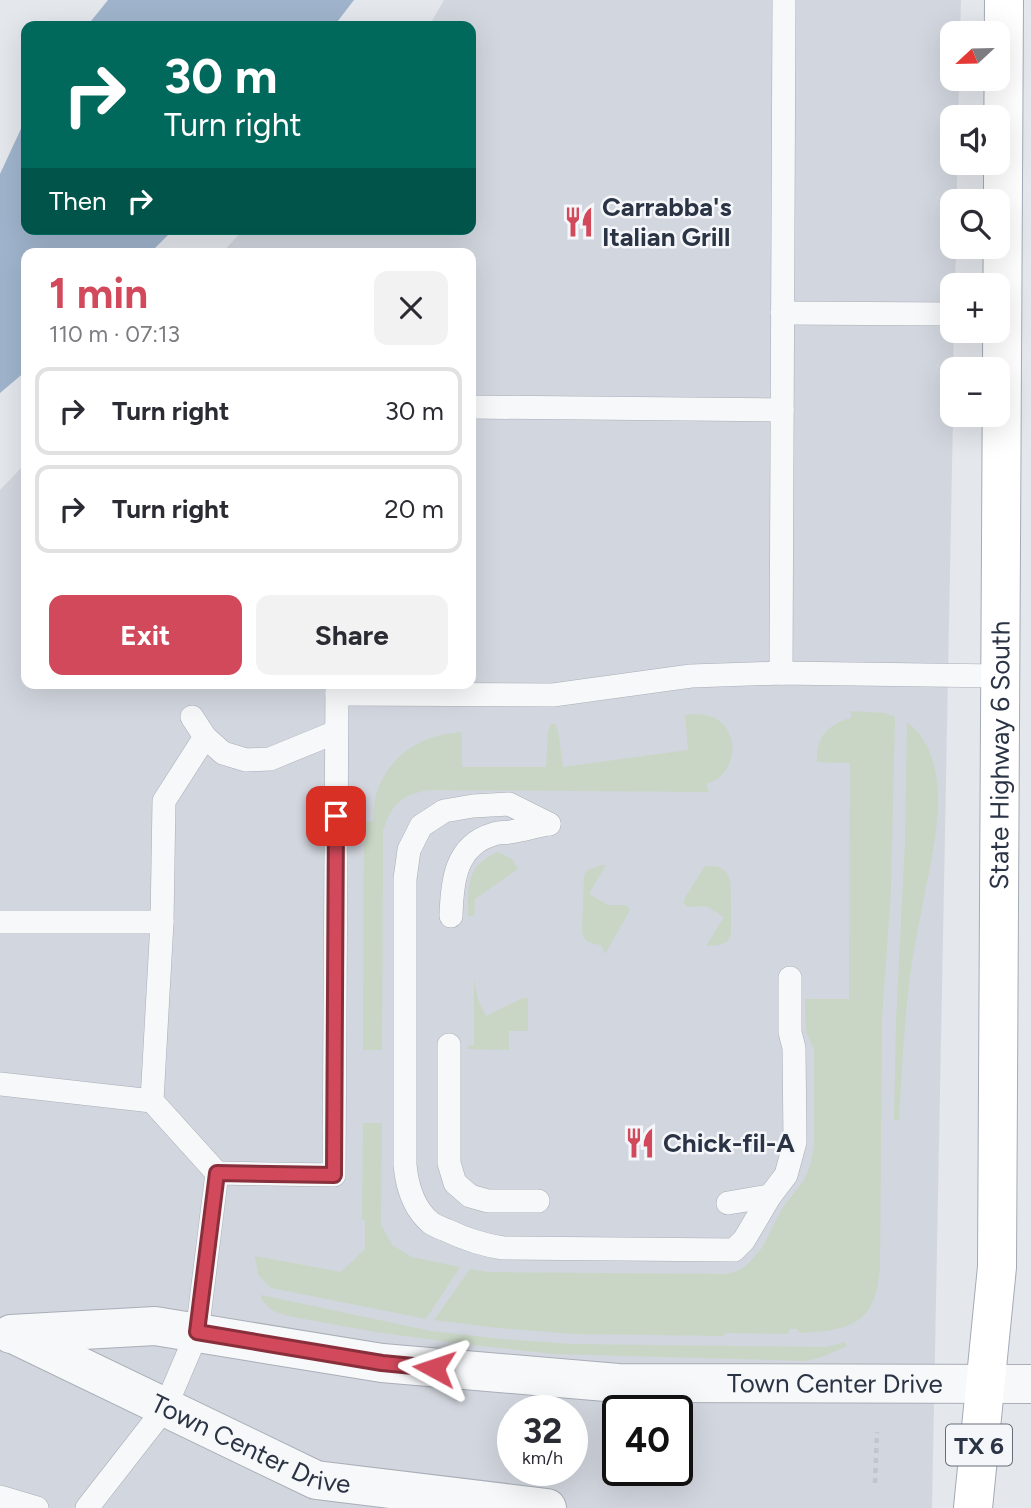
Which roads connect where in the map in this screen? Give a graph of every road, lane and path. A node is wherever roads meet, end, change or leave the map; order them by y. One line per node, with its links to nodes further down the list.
1 (783, 0): 4 (lane)
2 (1004, 0): 3 (main road, State Highway 6 South / TX 6)
3 (1001, 273)
4 (782, 313): 5 (lane); 8 (lane)
5 (940, 314)
6 (1000, 343): 10 (main road, State Highway 6 South / TX 6)
7 (476, 407): 8 (lane)
8 (782, 410): 9 (lane)
9 (781, 673): 10 (lane); 11 (lane)
10 (1000, 676): 28 (main road, State Highway 6 South / TX 6)
11 (337, 689): 13 (lane)
12 (192, 717): 14 (lane)
13 (336, 732): 14 (lane); 22 (lane)
14 (205, 737): 17 (lane)
15 (451, 916): 23 (lane)
16 (0, 922): 17 (lane)
17 (162, 922): 21 (lane)
18 (790, 978): 23 (lane)
19 (449, 1045): 24 (lane)
20 (0, 1084): 21 (lane)
21 (152, 1101): 22 (lane)
22 (217, 1173): 27 (lane)
23 (770, 1196): 25 (lane)
24 (538, 1201)
25 (728, 1203)
26 (6, 1331): 27 (street, Town Center Drive); 30 (street, Town Center Drive)
27 (197, 1332): 28 (street, Town Center Drive); 30 (lane)
28 (986, 1383): 29 (street, Town Center Drive); 37 (main road, State Highway 6 South / TX 6)
29 (1031, 1384)
30 (166, 1408): 35 (lane); 36 (street, Town Center Drive)
31 (877, 1420): 32 (path)
32 (875, 1483)
33 (0, 1497): 34 (lane)
34 (37, 1508)
35 (87, 1508)
36 (547, 1508)
37 (973, 1508)

